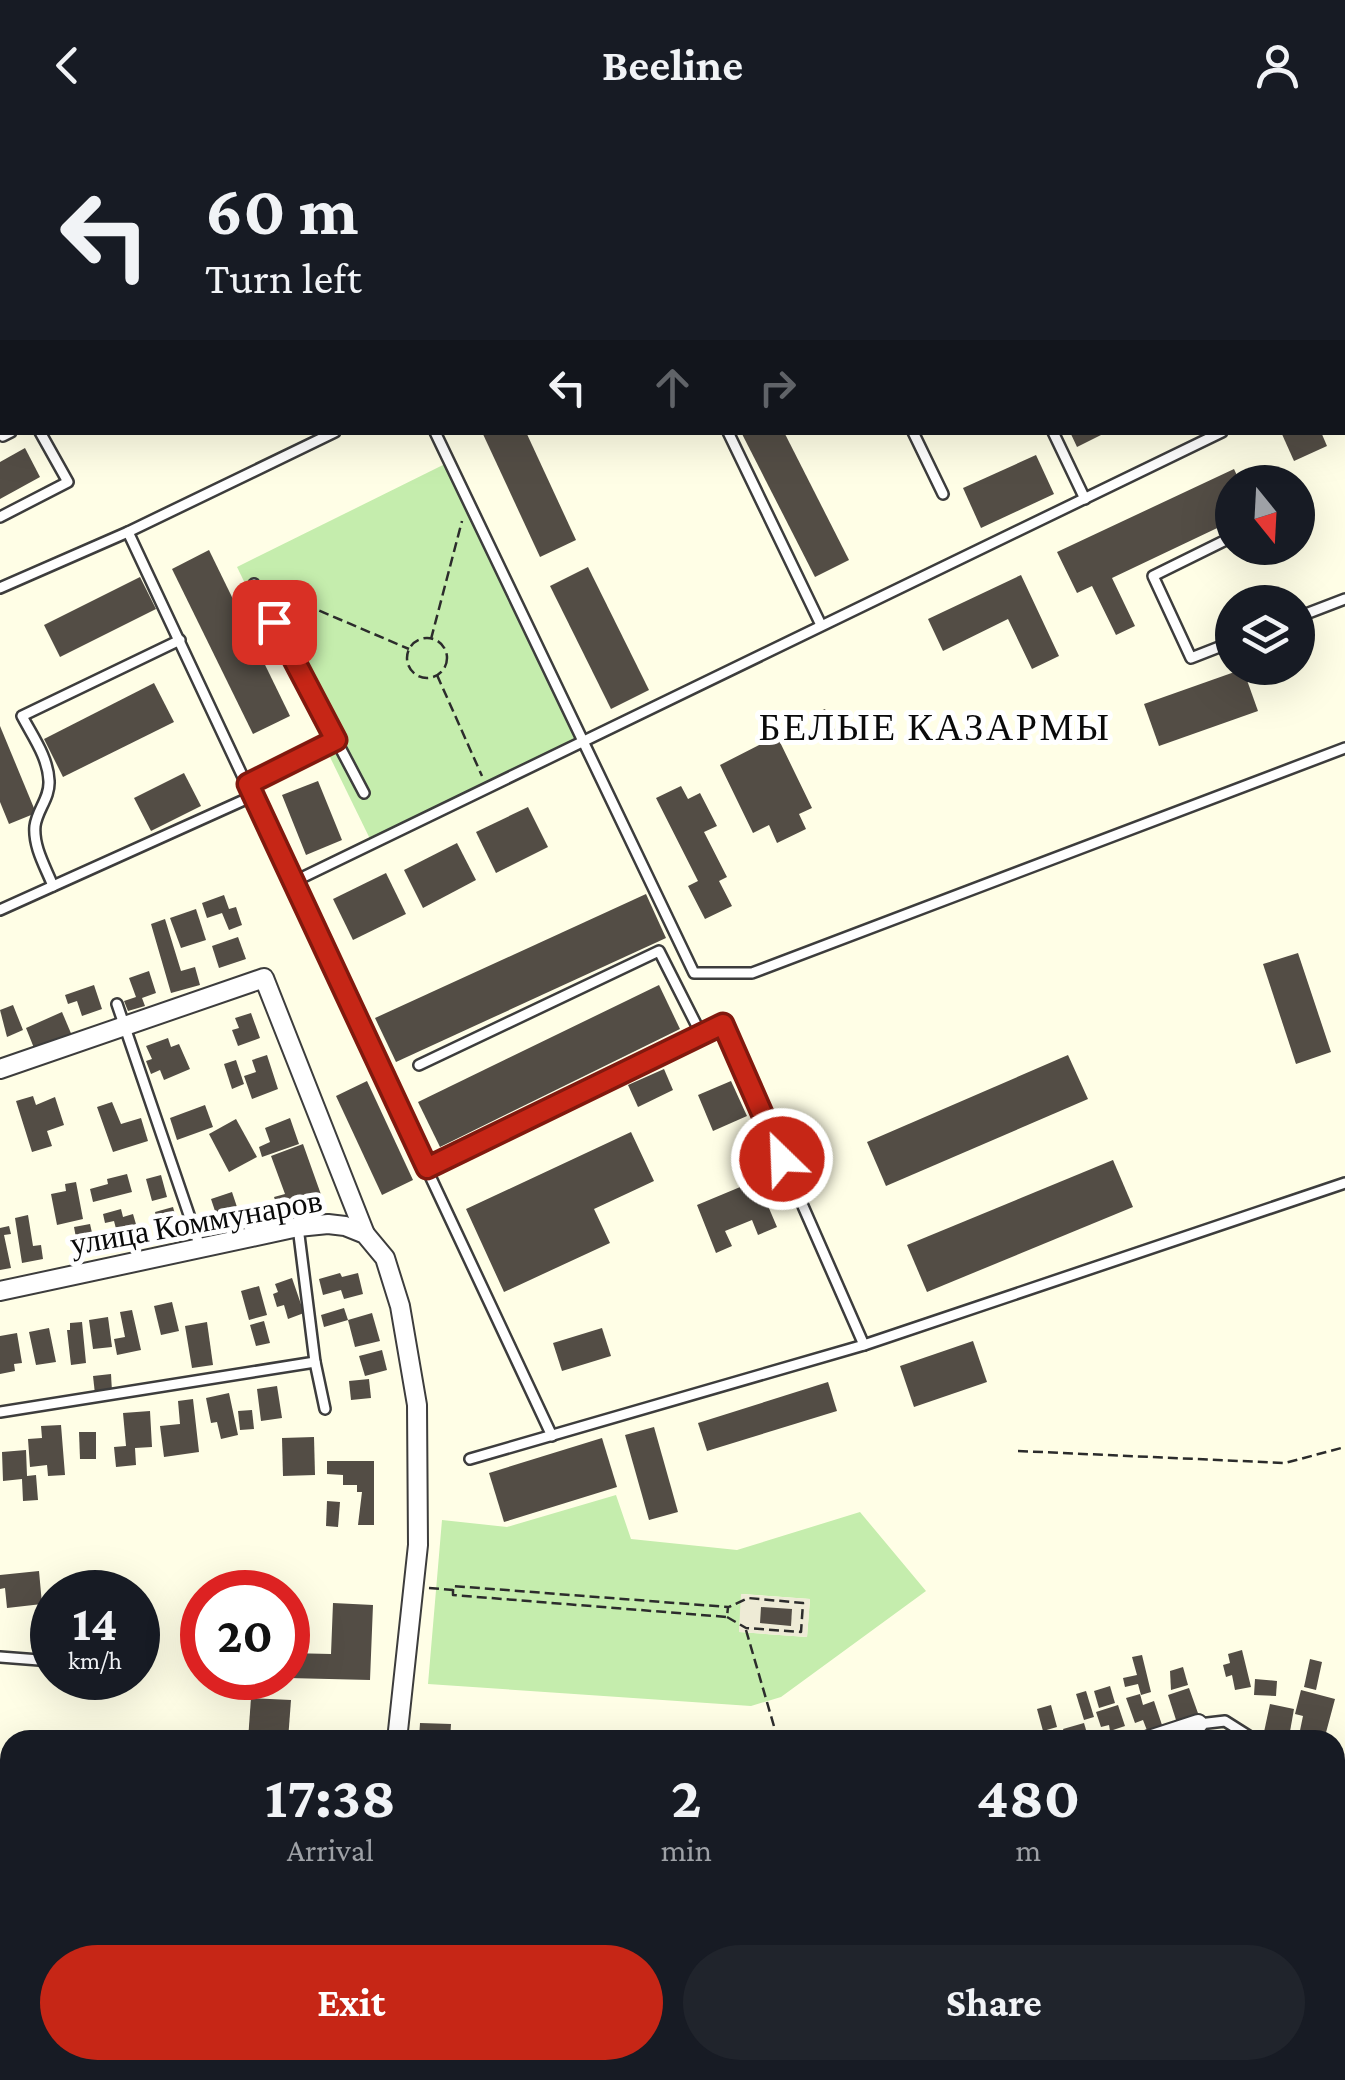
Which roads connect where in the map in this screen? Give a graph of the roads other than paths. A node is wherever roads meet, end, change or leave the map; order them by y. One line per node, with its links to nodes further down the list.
1 (42, 435): 10 (lane)
2 (329, 435): 11 (lane)
3 (436, 435): 21 (lane)
4 (729, 435): 17 (lane)
5 (914, 435): 8 (lane)
6 (1054, 435): 9 (lane)
7 (1216, 435): 9 (lane)
8 (943, 494)
9 (1085, 498): 17 (lane)
10 (0, 517)
11 (128, 532): 13 (lane); 18 (lane)
12 (1215, 545): 19 (lane)
13 (0, 588)
14 (256, 588): 20 (lane)
15 (1345, 599): 16 (lane)
16 (1315, 610)
17 (821, 625): 21 (lane)
18 (180, 640): 23 (lane); 27 (lane)
19 (1215, 649)
20 (336, 740): 23 (lane); 24 (lane)
21 (582, 740): 22 (lane); 26 (lane)
22 (1345, 748)
23 (248, 784): 25 (lane)
24 (364, 793)
25 (253, 796): 26 (lane); 27 (lane)
26 (293, 882): 34 (lane)
27 (53, 886): 28 (lane)
28 (0, 910)
29 (116, 1004): 30 (lane)
30 (124, 1026): 33 (street); 37 (street); 38 (lane)
31 (702, 1034): 32 (lane); 34 (lane); 40 (lane)
32 (418, 1065)
33 (0, 1069)
34 (427, 1168): 44 (lane)
35 (1345, 1183): 40 (lane)
36 (298, 1227): 37 (street, улица Коммунаров); 38 (street, улица Коммунаров); 41 (lane)
37 (365, 1234): 49 (street, улица Коммунаров)
38 (200, 1246): 39 (street, улица Коммунаров)
39 (0, 1291)
40 (864, 1344): 44 (lane)
41 (315, 1362): 42 (lane); 43 (lane)
42 (325, 1408)
43 (0, 1412)
44 (552, 1436): 45 (lane)
45 (470, 1459)
46 (0, 1657): 47 (lane)
47 (30, 1659)
48 (1198, 1724): 50 (street); 51 (lane)
49 (398, 1730)
50 (1180, 1730)
51 (1239, 1730)

